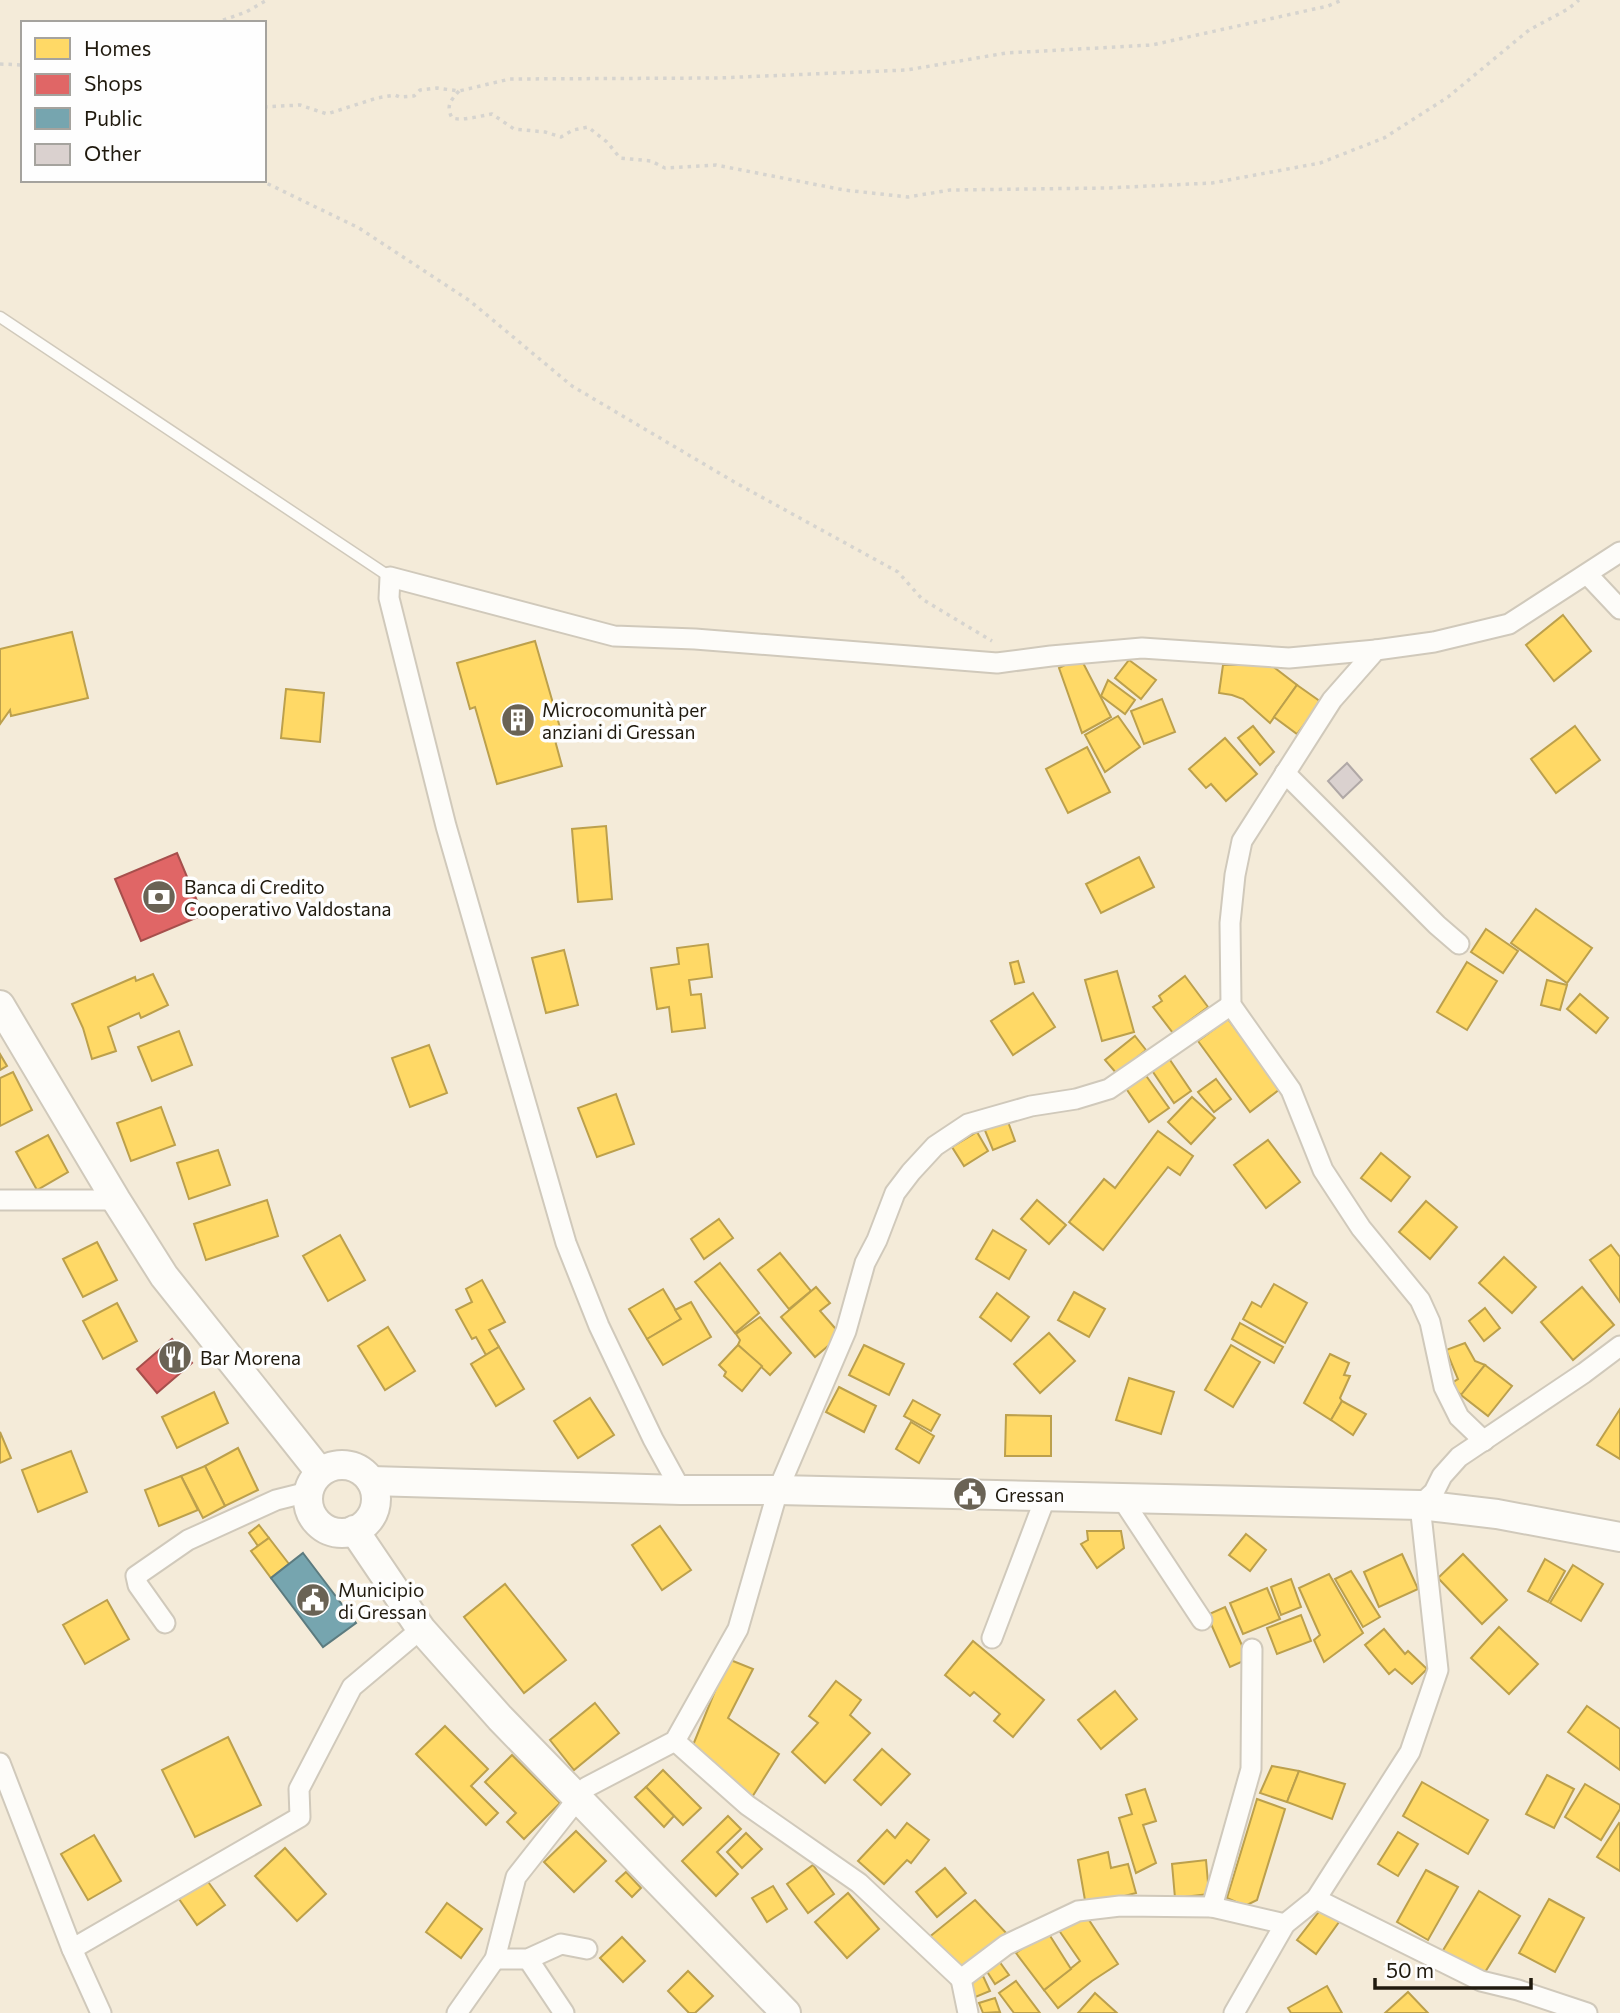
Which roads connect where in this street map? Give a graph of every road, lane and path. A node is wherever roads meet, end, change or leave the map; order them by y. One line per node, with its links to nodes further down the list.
1 (267, 0): 4 (path)
2 (1342, 0): 7 (path)
3 (1579, 0): 7 (path)
4 (221, 21)
5 (0, 64): 6 (path)
6 (21, 65)
7 (459, 91): 8 (path)
8 (266, 107)
9 (264, 182): 15 (path)
10 (0, 317): 13 (lane)
11 (1620, 552): 12 (street)
12 (1587, 573): 14 (street); 16 (street)
13 (390, 578): 16 (street); 27 (street)
14 (1620, 610)
15 (999, 645)
16 (1376, 650): 17 (street)
17 (1285, 772): 18 (street); 19 (street)
18 (1459, 944)
19 (1231, 1005): 24 (street); 28 (street)
20 (0, 1006): 22 (main road)
21 (0, 1200): 22 (street)
22 (116, 1200): 26 (main road)
23 (1620, 1346): 24 (street)
24 (1484, 1441): 31 (street)
25 (371, 1481): 26 (main road); 27 (main road); 32 (main road)
26 (314, 1482): 32 (main road); 35 (street)
27 (681, 1490): 28 (main road)
28 (779, 1490): 29 (main road); 39 (street)
29 (1046, 1496): 30 (main road); 37 (street)
30 (1122, 1499): 31 (main road); 34 (street)
31 (1420, 1505): 33 (main road); 42 (street)
32 (354, 1530): 36 (main road)
33 (1620, 1537)
34 (1202, 1620)
35 (165, 1623)
36 (421, 1629): 41 (main road); 45 (street)
37 (992, 1638)
38 (1252, 1649): 43 (street)
39 (675, 1741): 41 (street); 49 (street)
40 (0, 1763): 45 (street)
41 (578, 1799): 47 (street); 53 (main road)
42 (1317, 1899): 44 (street); 56 (street)
43 (1212, 1907): 44 (street); 49 (street)
44 (1285, 1924): 55 (street)
45 (72, 1949): 50 (street)
46 (587, 1949): 48 (street)
47 (495, 1959): 48 (street); 51 (street)
48 (528, 1959): 52 (street)
49 (961, 1979): 54 (street)
50 (101, 2013)
51 (457, 2013)
52 (564, 2013)
53 (786, 2013)
54 (968, 2013)
55 (1234, 2013)
56 (1587, 2013)

